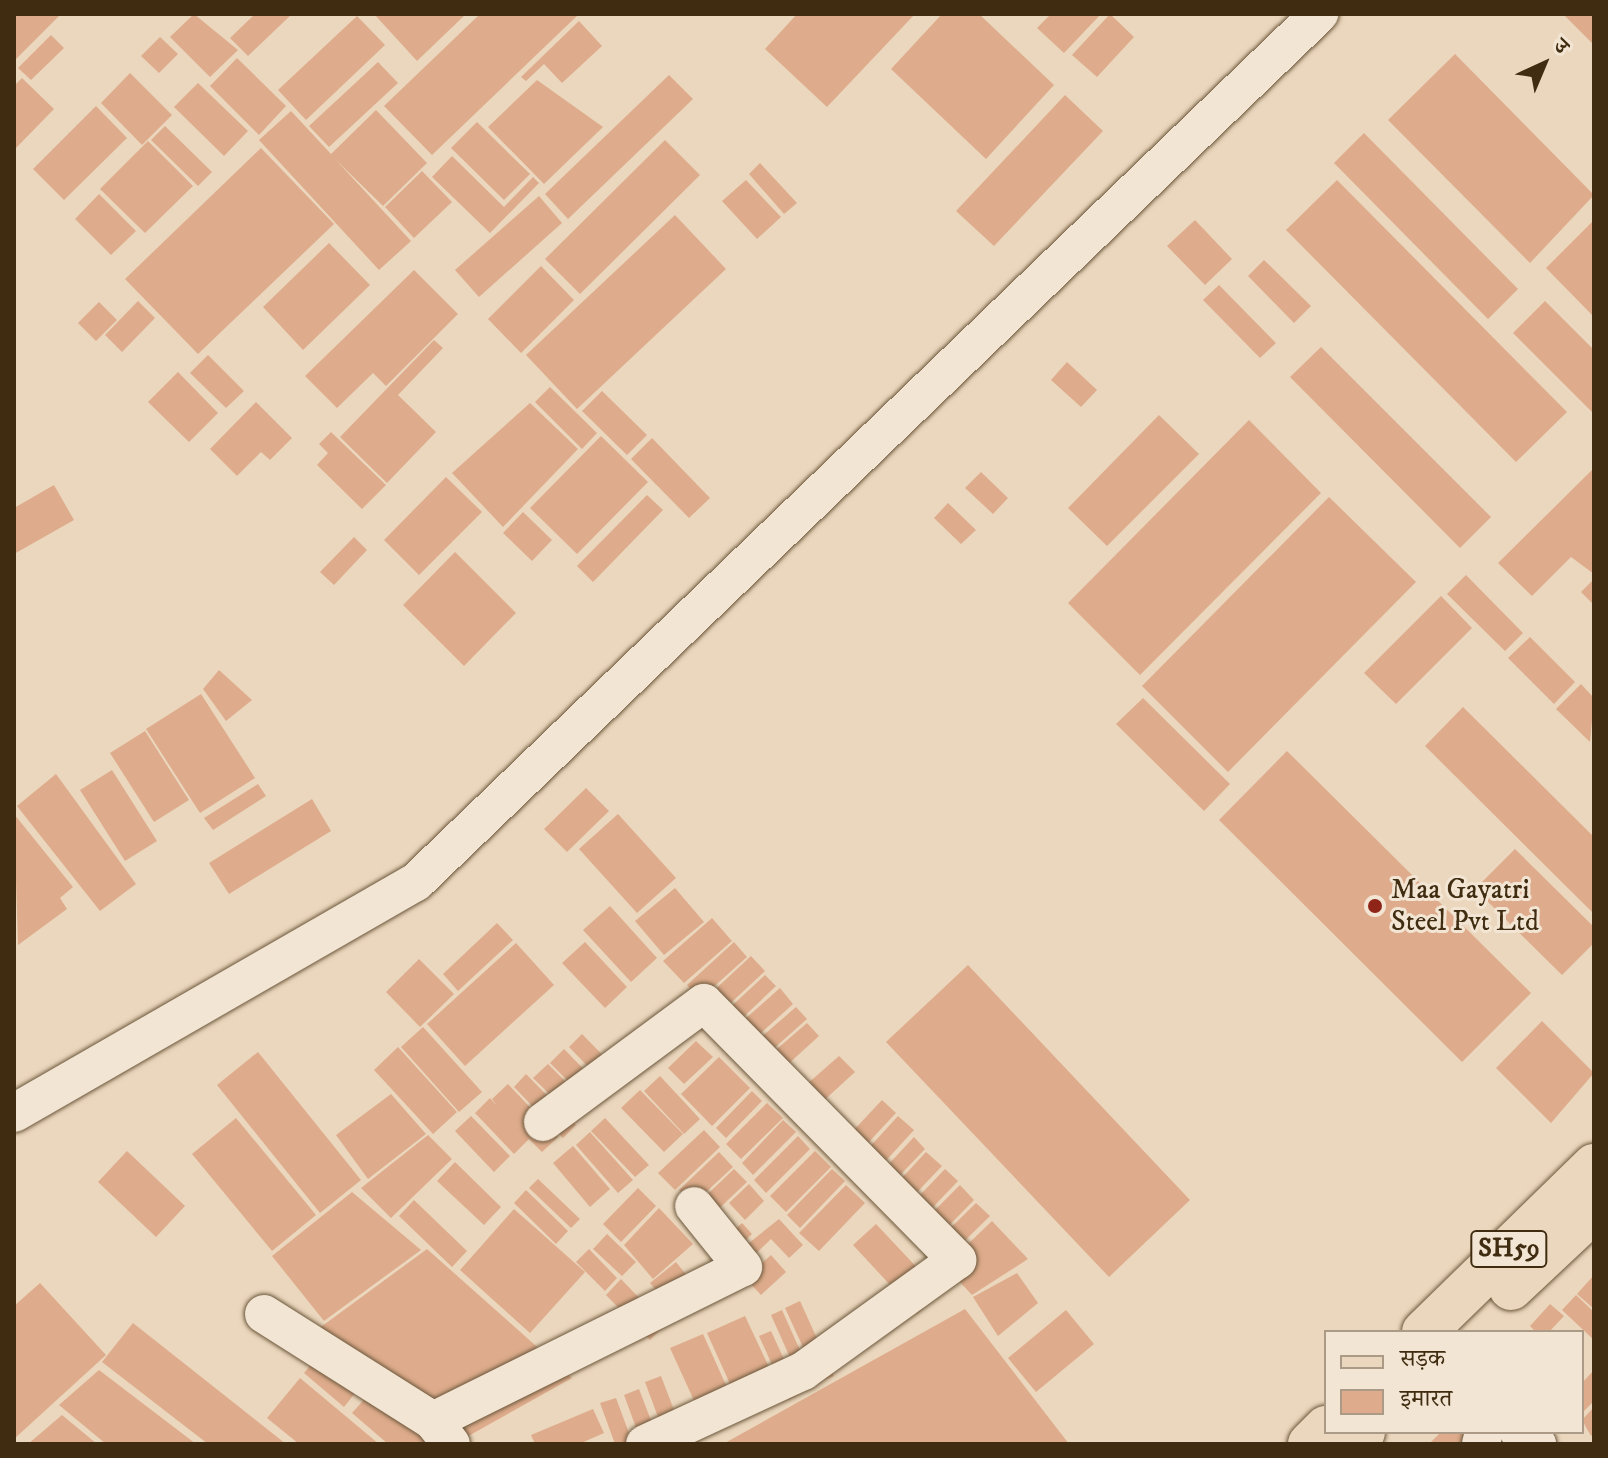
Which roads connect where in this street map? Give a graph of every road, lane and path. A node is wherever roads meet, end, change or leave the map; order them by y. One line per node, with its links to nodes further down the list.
1 (1319, 14): 2 (street)
2 (14, 1113)
3 (543, 1122): 11 (street)
4 (1594, 1166): 8 (main road, SH59)
5 (694, 1206): 10 (street)
6 (1594, 1210): 9 (main road, SH59)
7 (264, 1314): 10 (street)
8 (1426, 1330)
9 (1466, 1330)
10 (442, 1433)
11 (645, 1444)

